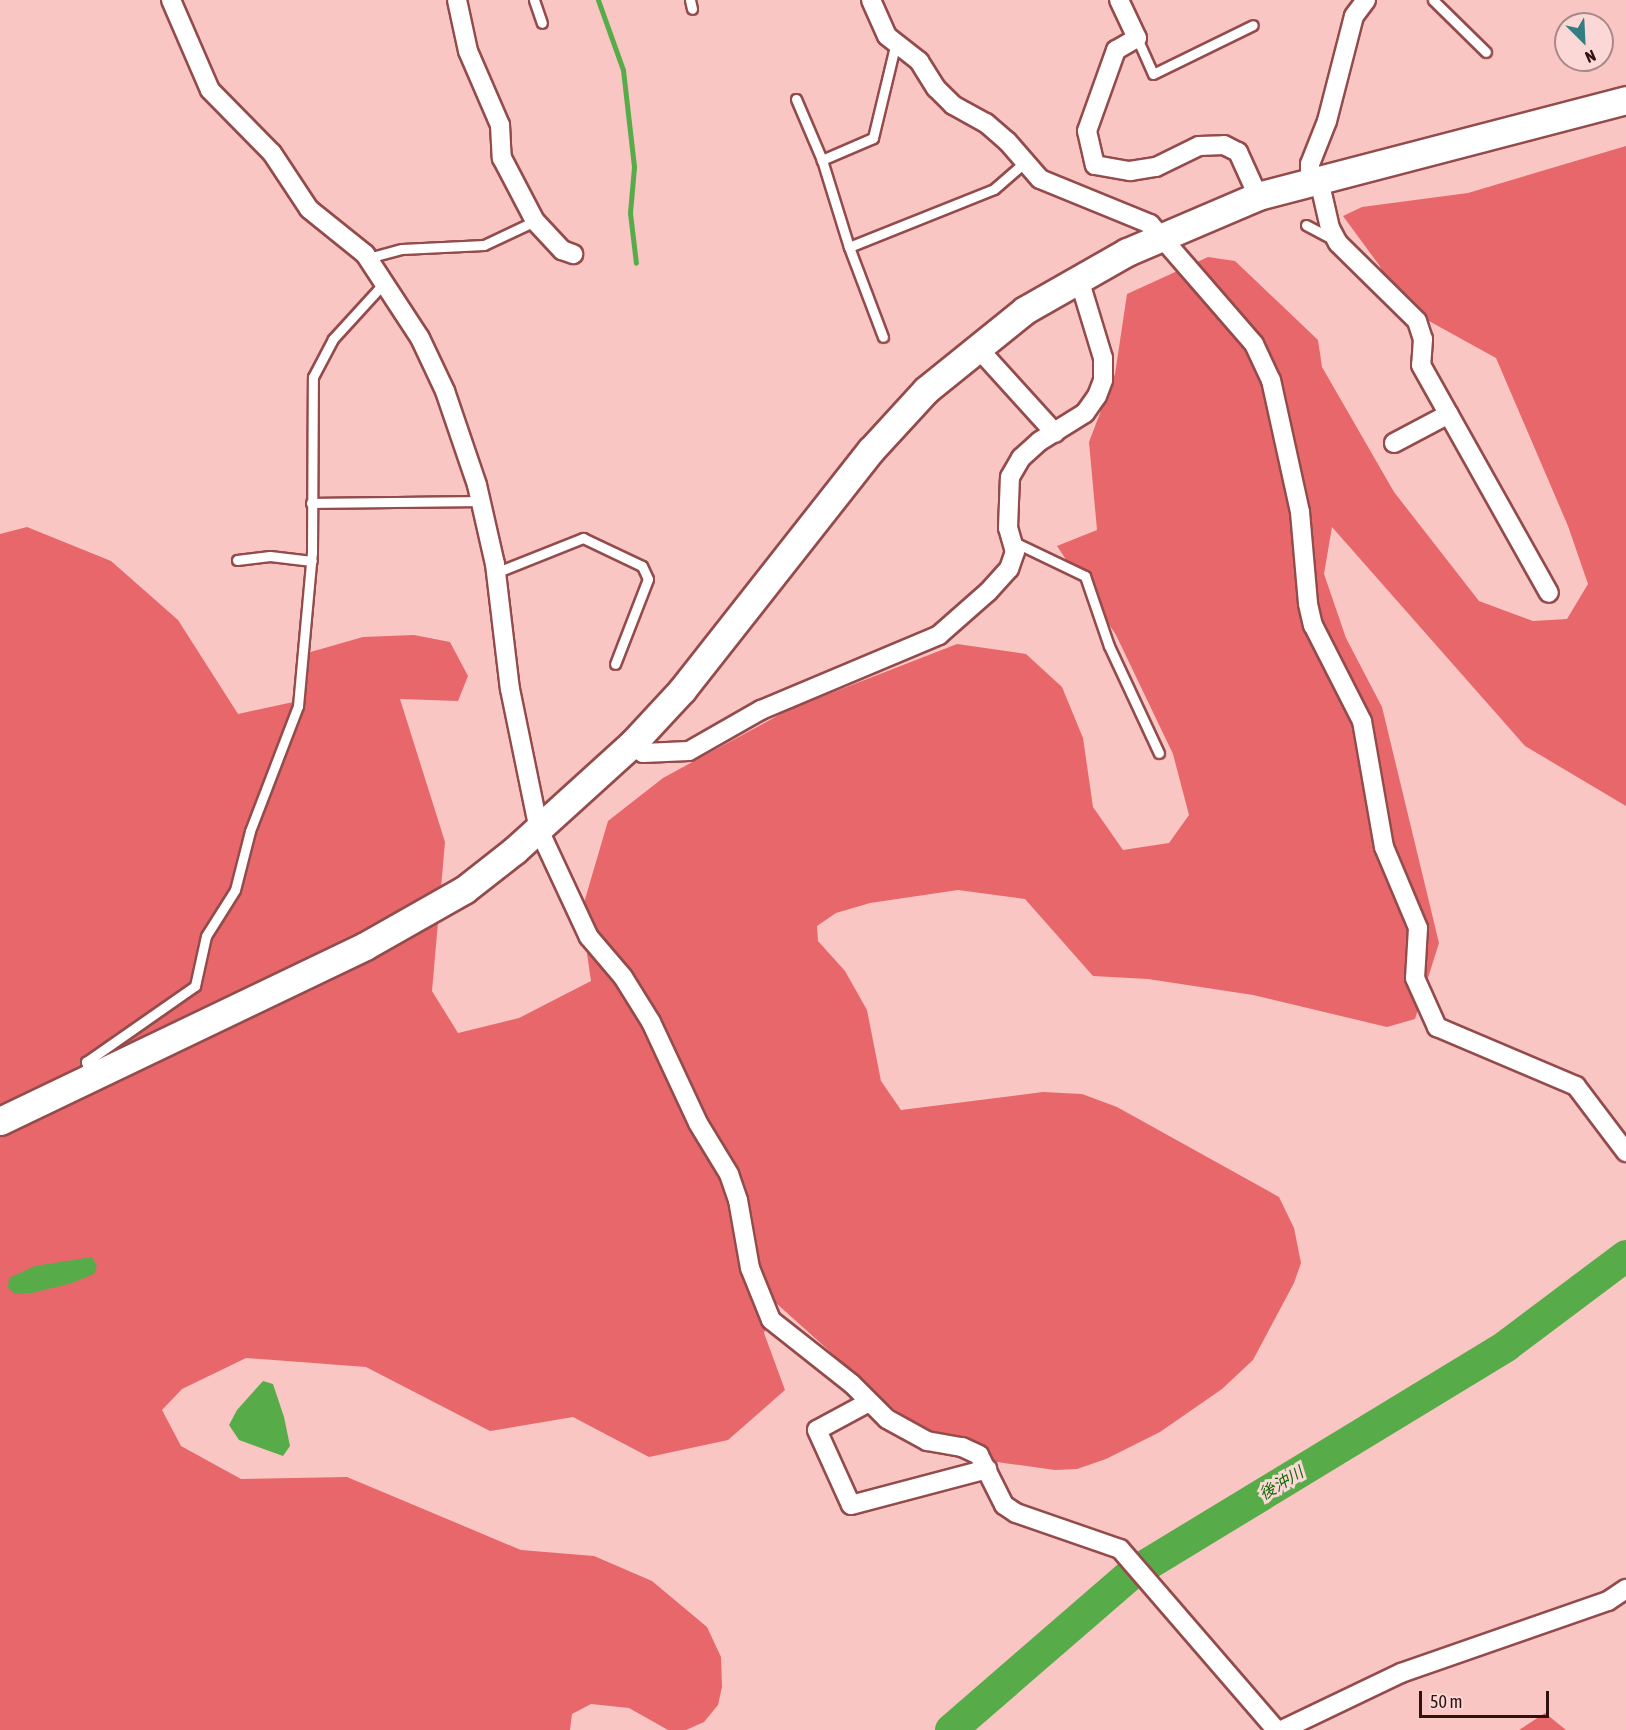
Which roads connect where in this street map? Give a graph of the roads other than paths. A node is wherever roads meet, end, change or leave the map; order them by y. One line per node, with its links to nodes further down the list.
1 (171, 0): 25 (street)
2 (457, 0): 19 (street)
3 (534, 0): 8 (lane)
4 (871, 0): 11 (street)
5 (1119, 0): 10 (street)
6 (1366, 0): 17 (street)
7 (1433, 0): 12 (lane)
8 (542, 22)
9 (1252, 25): 10 (lane)
10 (1137, 38): 18 (street)
11 (896, 42): 15 (lane); 16 (street)
12 (1486, 52)
13 (796, 99): 15 (lane)
14 (1626, 100): 17 (street)
15 (822, 160): 23 (lane)
16 (1024, 163): 21 (street); 23 (lane)
17 (1314, 181): 18 (street); 22 (street)
18 (1258, 196): 21 (street)
19 (535, 221): 24 (street); 25 (lane)
20 (1306, 225): 22 (lane)
21 (1162, 236): 26 (street); 46 (street)
22 (1338, 243): 30 (street)
23 (849, 247): 28 (lane)
24 (573, 254)
25 (368, 258): 27 (street)
26 (1079, 279): 29 (street); 31 (street)
27 (385, 282): 33 (street); 34 (lane)
28 (883, 337)
29 (977, 347): 31 (street); 41 (street)
30 (1449, 414): 32 (street); 39 (street)
31 (1054, 433): 35 (street)
32 (1394, 443)
33 (480, 501): 34 (lane); 38 (street)
34 (311, 503): 37 (lane)
35 (1011, 541): 41 (street); 42 (lane)
36 (237, 560): 37 (lane)
37 (312, 561): 44 (lane)
38 (495, 573): 40 (lane); 43 (street)
39 (1549, 593)
40 (615, 664)
41 (632, 744): 43 (street)
42 (1159, 753)
43 (539, 830): 44 (street); 47 (street)
44 (92, 1079): 45 (street)
45 (0, 1121)
46 (1626, 1152)
47 (869, 1402): 48 (street); 48 (street)
48 (987, 1468): 50 (street)
49 (1626, 1589): 51 (street)
50 (1276, 1730)
51 (1281, 1730)

